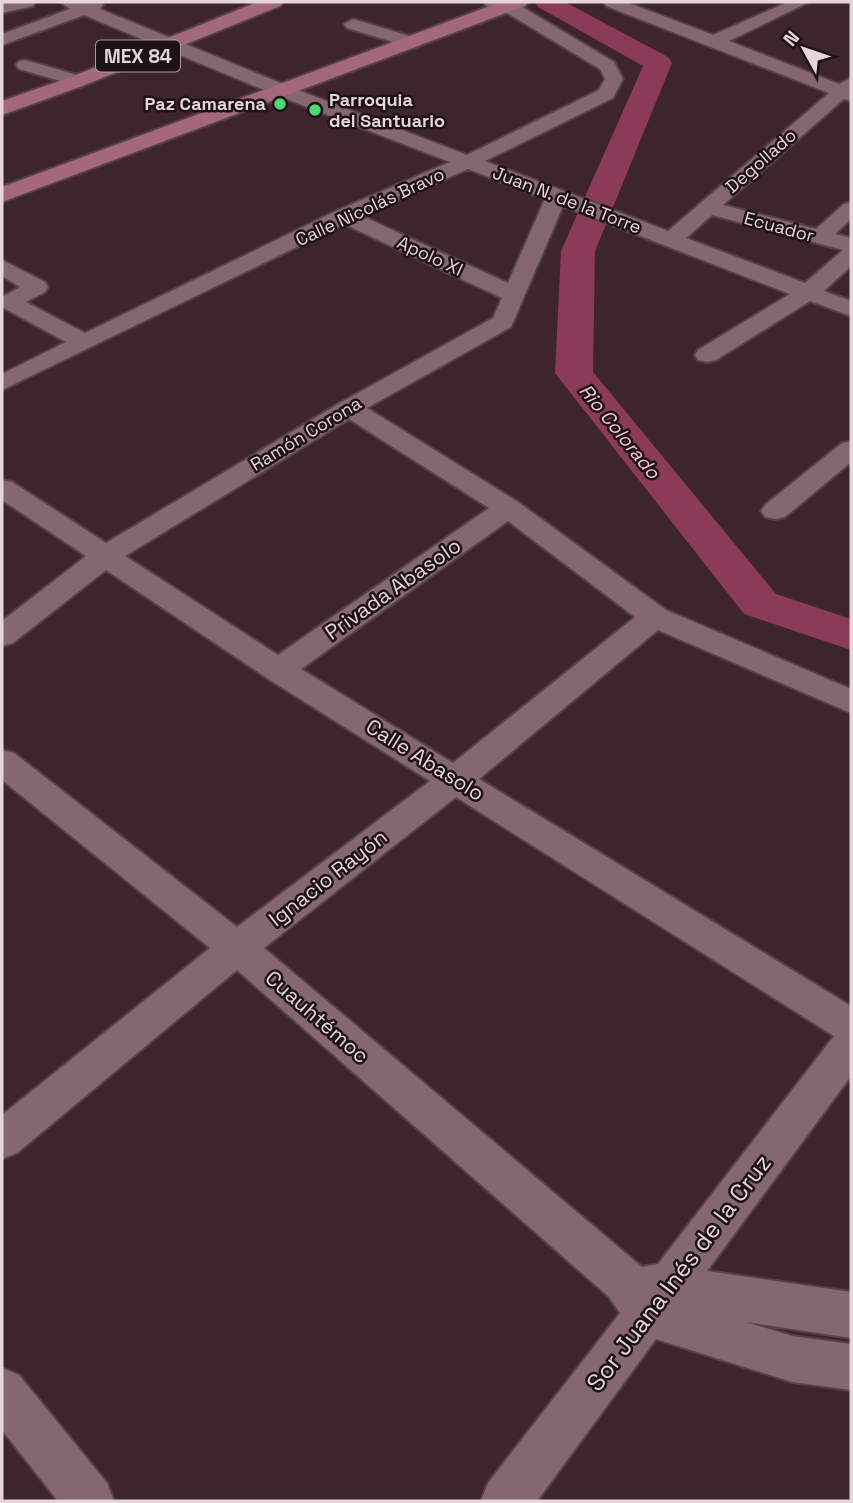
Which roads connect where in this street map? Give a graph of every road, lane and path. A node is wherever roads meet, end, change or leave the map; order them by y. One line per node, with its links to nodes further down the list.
1 (27, 2): 8 (street)
2 (68, 2): 9 (street, Juan N. de la Torre)
3 (104, 2): 9 (street)
4 (273, 2): 13 (main road, MEX 84)
5 (612, 2): 12 (street)
6 (801, 2): 12 (street)
7 (506, 3): 14 (main road); 20 (street, Calle Nicolás Bravo)
8 (2, 8)
9 (85, 9): 11 (street); 13 (street, Juan N. de la Torre)
10 (353, 24): 14 (street)
11 (2, 40)
12 (715, 41): 17 (street)
13 (169, 43): 16 (main road, MEX 84); 18 (street, Juan N. de la Torre)
14 (412, 43): 18 (main road)
15 (25, 65): 16 (street)
16 (78, 81): 19 (main road, MEX 84)
17 (848, 89): 23 (street, Degollado)
18 (283, 92): 20 (street, Juan N. de la Torre); 21 (main road)
19 (2, 108)
20 (468, 162): 22 (street, Juan N. de la Torre); 25 (street, Calle Nicolás Bravo)
21 (2, 195)
22 (565, 198): 27 (street, Juan N. de la Torre); 32 (street, Ramón Corona)
23 (708, 208): 26 (street, Ecuador); 27 (street, Degollado)
24 (851, 208): 26 (street)
25 (345, 216): 32 (street, Apolo XI); 34 (street, Calle Nicolás Bravo)
26 (819, 238): 28 (street, Ecuador)
27 (671, 240): 31 (street, Juan N. de la Torre)
28 (851, 245)
29 (851, 254): 31 (street)
30 (2, 267): 34 (street)
31 (809, 292): 33 (street, Juan N. de la Torre); 35 (street)
32 (515, 295): 37 (street, Ramón Corona)
33 (851, 309)
34 (85, 342): 36 (street, Calle Nicolás Bravo)
35 (707, 355)
36 (2, 383)
37 (349, 408): 40 (street); 42 (street, Ramón Corona)
38 (851, 449): 41 (street)
39 (2, 488): 42 (street, Calle Abasolo)
40 (508, 508): 43 (street); 45 (street, Privada Abasolo)
41 (775, 511)
42 (105, 555): 44 (street, Ramón Corona); 45 (street, Calle Abasolo)
43 (655, 618): 46 (street); 48 (street, Ignacio Rayón)
44 (2, 636)
45 (278, 670): 48 (street, Calle Abasolo)
46 (851, 702)
47 (2, 762): 49 (street, Cuauhtémoc)
48 (456, 779): 49 (street, Ignacio Rayón); 50 (street, Calle Abasolo)
49 (237, 948): 52 (street, Ignacio Rayón); 53 (street, Cuauhtémoc)
50 (851, 1026)
51 (851, 1045): 53 (street, Sor Juana Inés de la Cruz)
52 (2, 1140)
53 (647, 1294): 54 (street); 55 (street, Cuauhtémoc); 58 (street, Sor Juana Inés de la Cruz)
54 (851, 1315)
55 (851, 1367)
56 (2, 1392): 57 (street)
57 (89, 1501)
58 (506, 1501)

